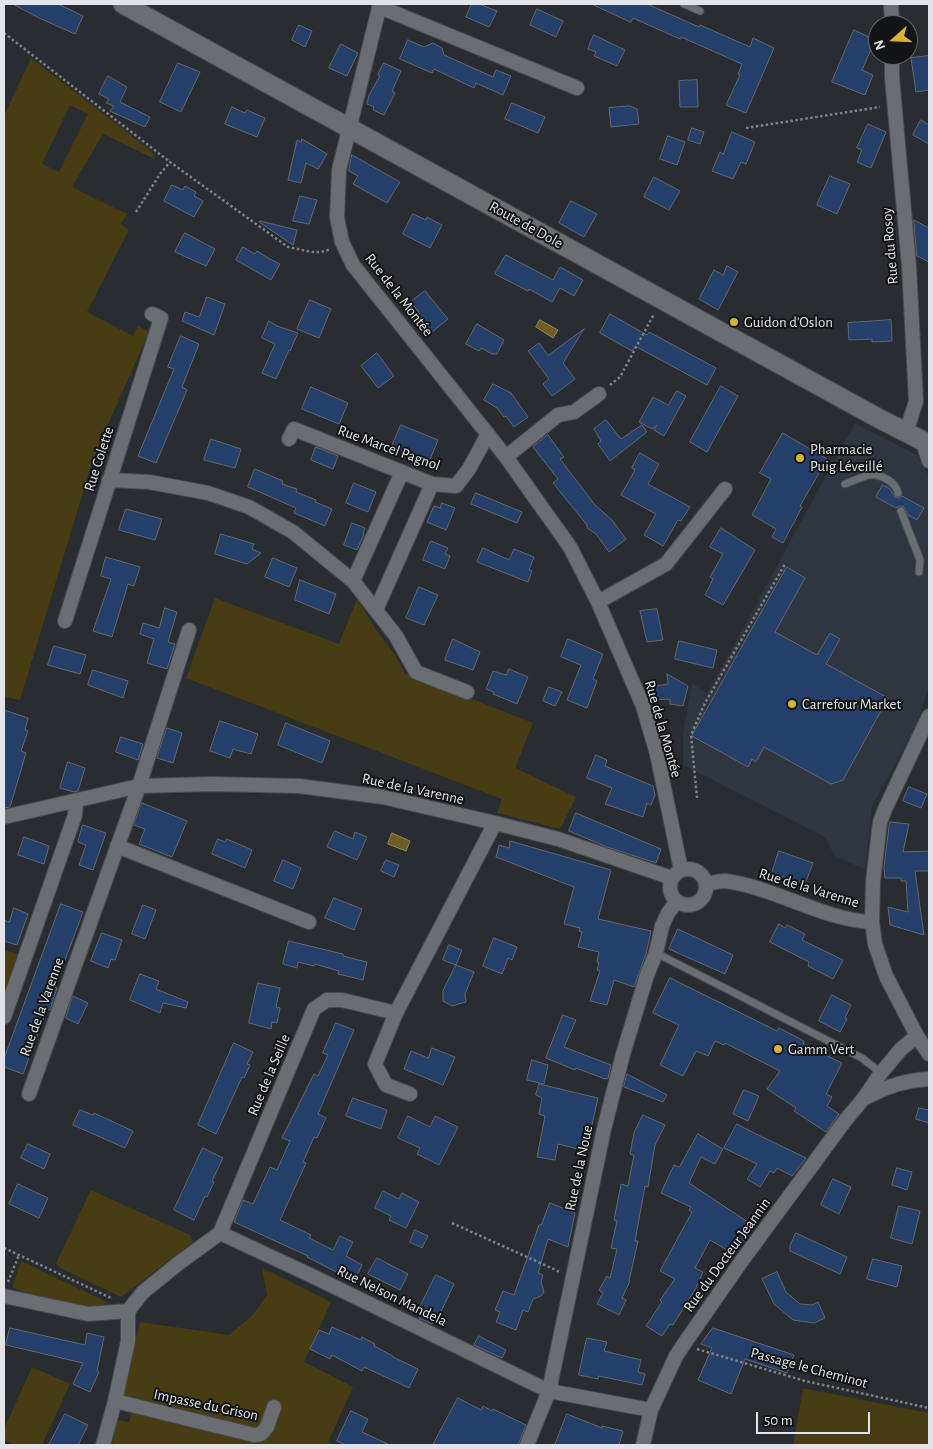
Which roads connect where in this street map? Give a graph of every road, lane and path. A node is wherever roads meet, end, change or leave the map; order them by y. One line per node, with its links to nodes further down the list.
1 (123, 4): 9 (main road, Route de Dole)
2 (684, 4): 4 (lane)
3 (380, 5): 7 (street); 9 (street, Rue de la Montée)
4 (700, 11)
5 (4, 33): 11 (path)
6 (893, 65): 8 (street, Rue du Rosoy)
7 (577, 88)
8 (895, 105): 10 (path); 19 (street, Rue du Rosoy)
9 (350, 128): 13 (street, Rue de la Montée); 14 (main road, Route de Dole)
10 (746, 128)
11 (170, 162): 12 (path); 13 (path)
12 (136, 212)
13 (342, 242): 17 (street, Rue de la Montée)
14 (662, 300): 16 (path); 19 (main road, Route de Dole)
15 (152, 314): 23 (street, Rue Colette)
16 (599, 394): 20 (street)
17 (488, 434): 20 (street, Rue de la Montée); 24 (street, Rue Marcel Pagnol)
18 (289, 439): 22 (street, Rue Marcel Pagnol)
19 (919, 439): 21 (street)
20 (506, 457): 32 (street, Rue de la Montée)
21 (929, 461)
22 (402, 472): 24 (street, Rue Marcel Pagnol); 31 (street)
23 (109, 480): 31 (street); 34 (street, Rue Colette)
24 (432, 484): 33 (street)
25 (845, 484): 27 (lane)
26 (725, 489): 32 (street)
27 (898, 493)
28 (901, 511): 30 (lane)
29 (785, 564): 39 (path)
30 (919, 572)
31 (353, 581): 33 (street)
32 (598, 602): 44 (street, Rue de la Montée)
33 (376, 610): 36 (street)
34 (65, 621)
35 (189, 630): 38 (street, Rue de la Varenne)
36 (467, 692)
37 (928, 722): 48 (street)
38 (139, 786): 40 (street, Rue de la Varenne); 42 (street, Rue de la Varenne); 43 (street, Rue de la Varenne)
39 (698, 798)
40 (76, 801): 41 (street, Rue de la Varenne); 51 (street)
41 (4, 817)
42 (495, 823): 44 (street, Rue de la Varenne); 50 (street)
43 (117, 846): 47 (street); 56 (street, Rue de la Varenne)
44 (676, 874): 45 (street); 46 (street)
45 (706, 884): 46 (street); 48 (street, Rue de la Varenne)
46 (677, 901): 49 (street, Rue de la Noue)
47 (309, 922)
48 (872, 922): 52 (street)
49 (656, 952): 54 (lane); 63 (street, Rue de la Noue)
50 (396, 1013): 57 (street); 60 (street, Rue de la Seille)
51 (4, 1017)
52 (917, 1036): 53 (street); 54 (street, Rue du Docteur Jeannin)
53 (929, 1054)
54 (881, 1073): 58 (street, Rue du Docteur Jeannin)
55 (929, 1079): 58 (street, Rue du Docteur Jeannin)
56 (29, 1094)
57 (410, 1094)
58 (864, 1098): 66 (street, Rue du Docteur Jeannin)
59 (452, 1223): 63 (path)
60 (220, 1233): 65 (street); 67 (street, Rue Nelson Mandela)
61 (4, 1248): 62 (path)
62 (19, 1255): 64 (path); 65 (path)
63 (572, 1278): 67 (street, Rue de la Noue)
64 (5, 1298): 65 (street)
65 (128, 1311): 68 (street)
66 (686, 1341): 70 (path, Passage le Cheminot); 71 (street, Rue du Docteur Jeannin)
67 (549, 1392): 71 (street, Rue Nelson Mandela); 73 (street, Rue de la Noue)
68 (115, 1401): 69 (street, Impasse du Grison); 72 (street)
69 (274, 1407)
70 (929, 1408)
71 (651, 1410): 74 (street, Rue du Docteur Jeannin)
72 (103, 1445)
73 (527, 1445)
74 (643, 1445)

